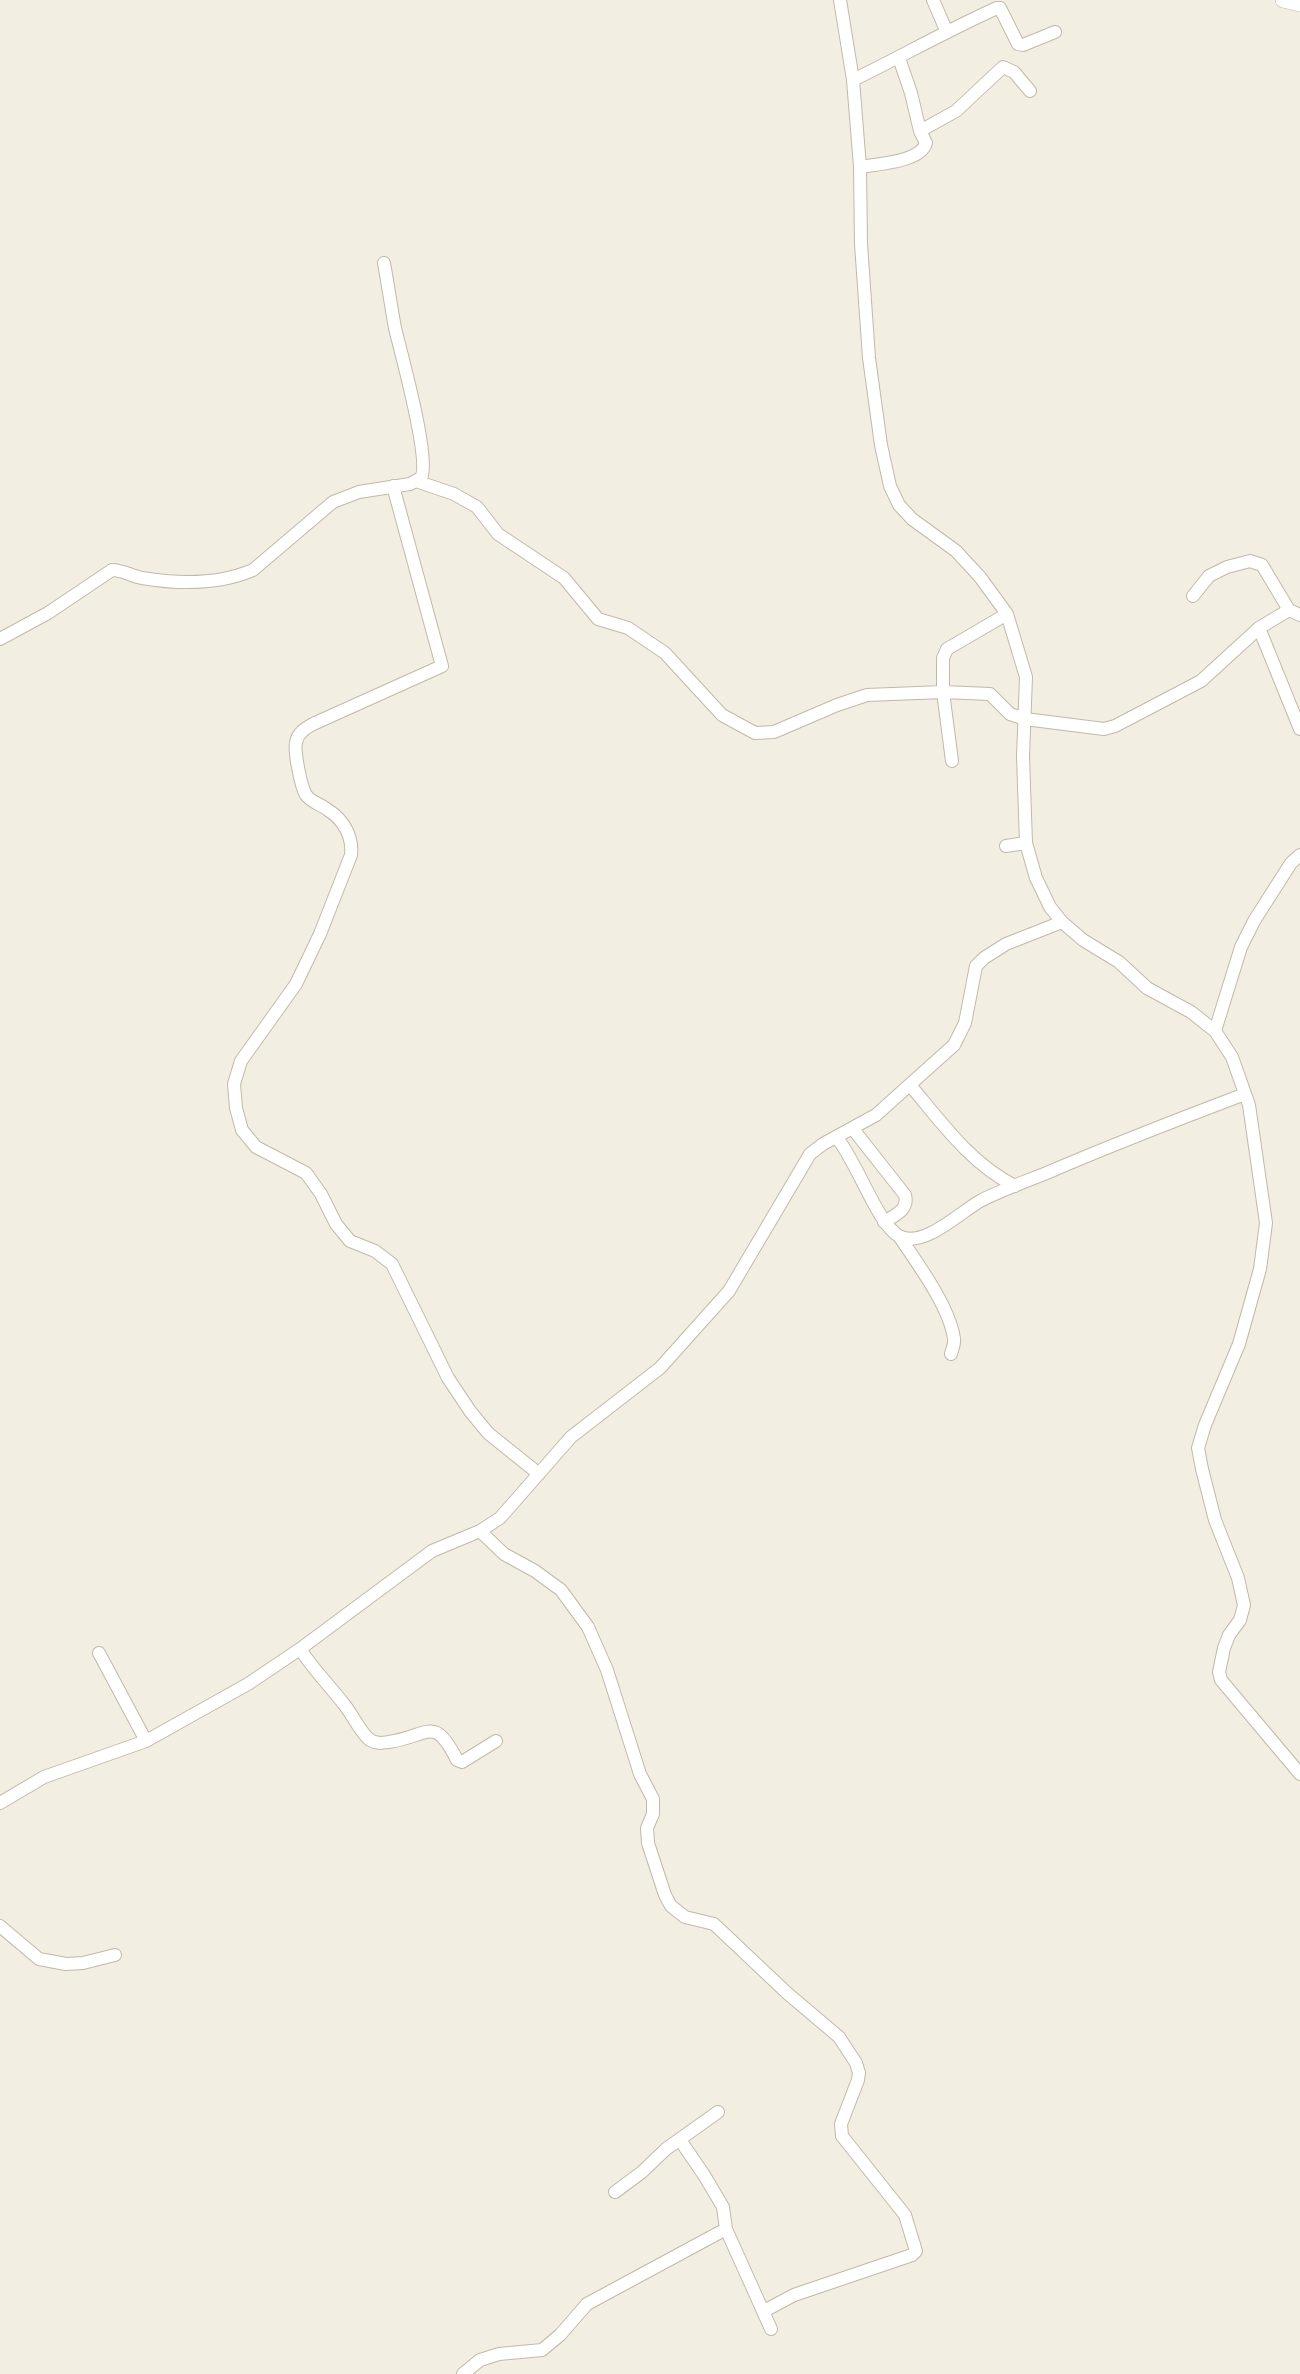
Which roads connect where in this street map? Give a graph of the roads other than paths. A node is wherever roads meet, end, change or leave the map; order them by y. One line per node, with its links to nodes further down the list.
1 (840, 0): 6 (street)
2 (933, 0): 3 (street)
3 (946, 30): 4 (street); 5 (street)
4 (1055, 32)
5 (899, 58): 6 (street); 8 (street)
6 (853, 80): 9 (street)
7 (1030, 91): 8 (street)
8 (920, 131): 9 (street)
9 (860, 167): 15 (street)
10 (384, 263): 11 (street)
11 (416, 481): 12 (street); 18 (street)
12 (393, 486): 17 (street); 35 (street)
13 (1193, 596): 14 (street)
14 (1294, 612): 16 (street)
15 (1007, 614): 18 (street); 19 (street)
16 (1259, 628): 19 (street); 20 (street)
17 (0, 639)
18 (943, 692): 19 (street); 21 (street)
19 (1025, 719): 22 (street)
20 (1300, 729)
21 (952, 762)
22 (1026, 843): 23 (street); 25 (street)
23 (1006, 846)
24 (1300, 855): 26 (street)
25 (1062, 922): 26 (street); 27 (street)
26 (1215, 1031): 28 (street)
27 (910, 1085): 29 (street); 31 (street)
28 (1245, 1094): 31 (street); 41 (street)
29 (853, 1129): 30 (street); 32 (street)
30 (837, 1138): 32 (street); 35 (street)
31 (1015, 1186): 33 (street)
32 (884, 1222): 33 (street)
33 (899, 1236): 34 (street)
34 (951, 1354)
35 (539, 1474): 36 (street)
36 (480, 1531): 37 (street); 49 (street)
37 (300, 1649): 39 (street); 40 (street)
38 (99, 1653): 39 (street)
39 (146, 1741): 42 (street)
40 (496, 1741)
41 (1300, 1774)
42 (0, 1803)
43 (0, 1926): 44 (street)
44 (115, 1955)
45 (718, 2112): 46 (street)
46 (680, 2140): 47 (street); 48 (street)
47 (615, 2192)
48 (726, 2229): 49 (street); 51 (street)
49 (764, 2312): 50 (street)
50 (771, 2329)
51 (463, 2374)

